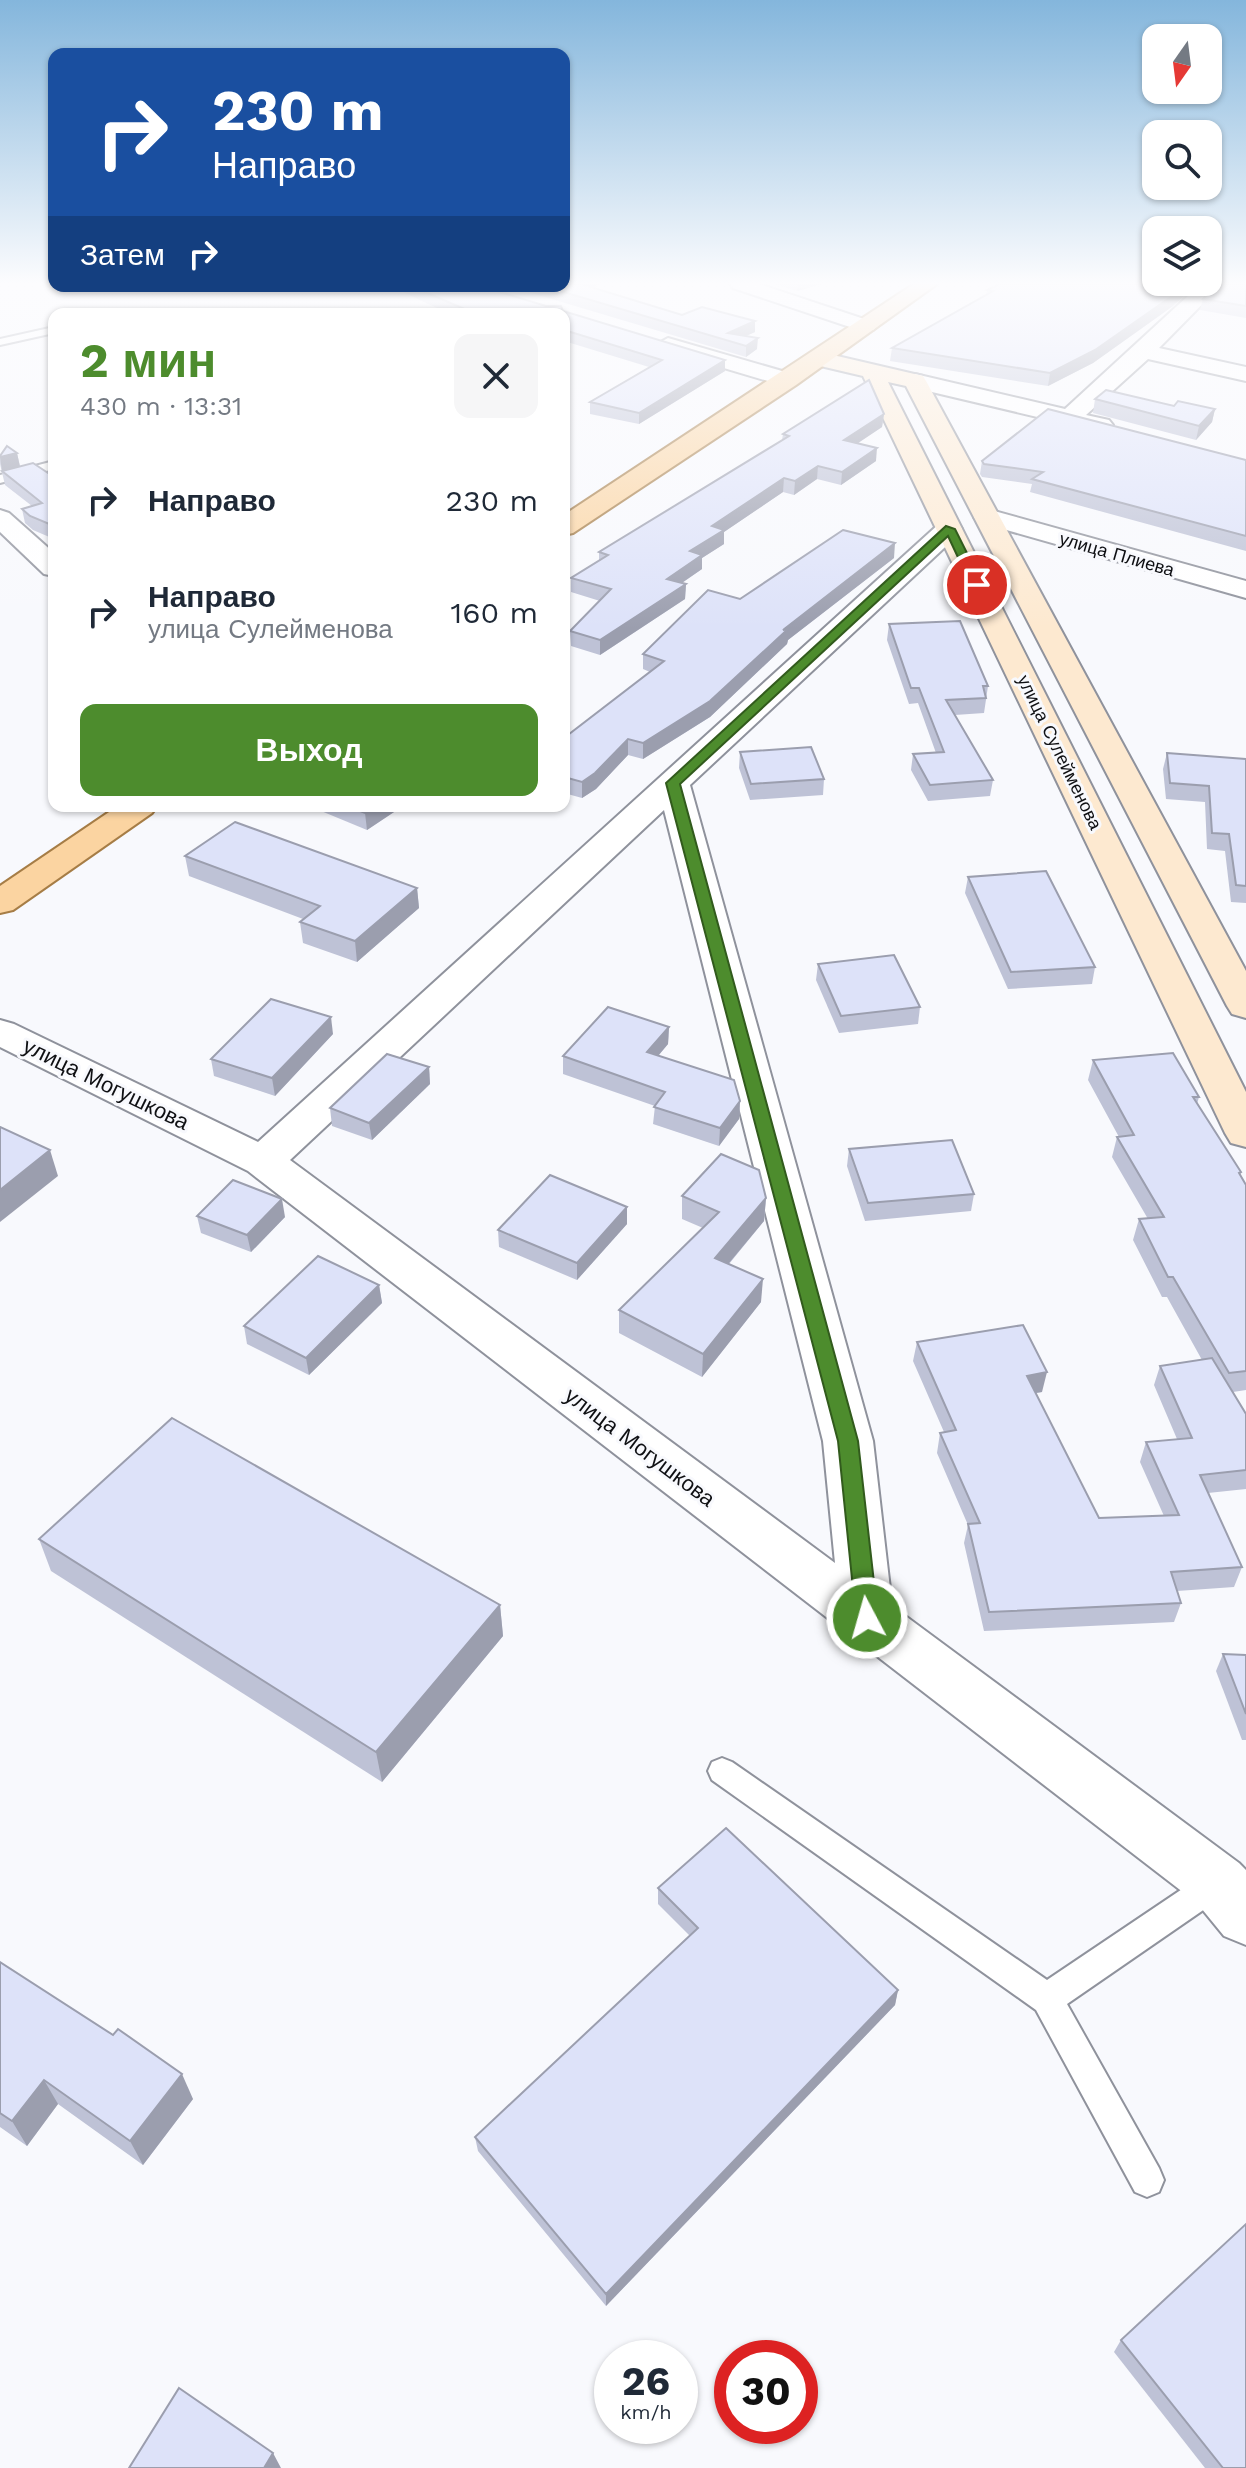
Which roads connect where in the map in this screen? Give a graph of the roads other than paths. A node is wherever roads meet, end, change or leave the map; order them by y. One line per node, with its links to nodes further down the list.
1 (759, 399): 12 (main road)
2 (886, 399): 13 (main road, улица Сулейменова)
3 (925, 399): 10 (main road, улица Сулейменова)
4 (993, 399): 6 (street)
5 (1090, 399): 6 (street)
6 (1070, 417): 7 (street)
7 (1128, 433)
8 (48, 467): 9 (lane)
9 (0, 479)
10 (987, 517): 15 (street, улица Плиева); 19 (main road, улица Сулейменова)
11 (0, 518): 14 (street)
12 (570, 523)
13 (949, 529): 16 (street); 21 (main road, улица Сулейменова)
14 (48, 562)
15 (1246, 590)
16 (673, 783): 22 (street); 23 (street)
17 (131, 812): 18 (main road)
18 (0, 902)
19 (1246, 1006)
20 (0, 1032): 22 (street, улица Могушкова)
21 (1246, 1133)
22 (263, 1161): 23 (street, улица Могушкова)
23 (867, 1618): 25 (street, улица Могушкова)
24 (722, 1771): 26 (lane)
25 (1237, 1890): 26 (lane)
26 (1047, 1999): 27 (lane)
27 (1147, 2180)

